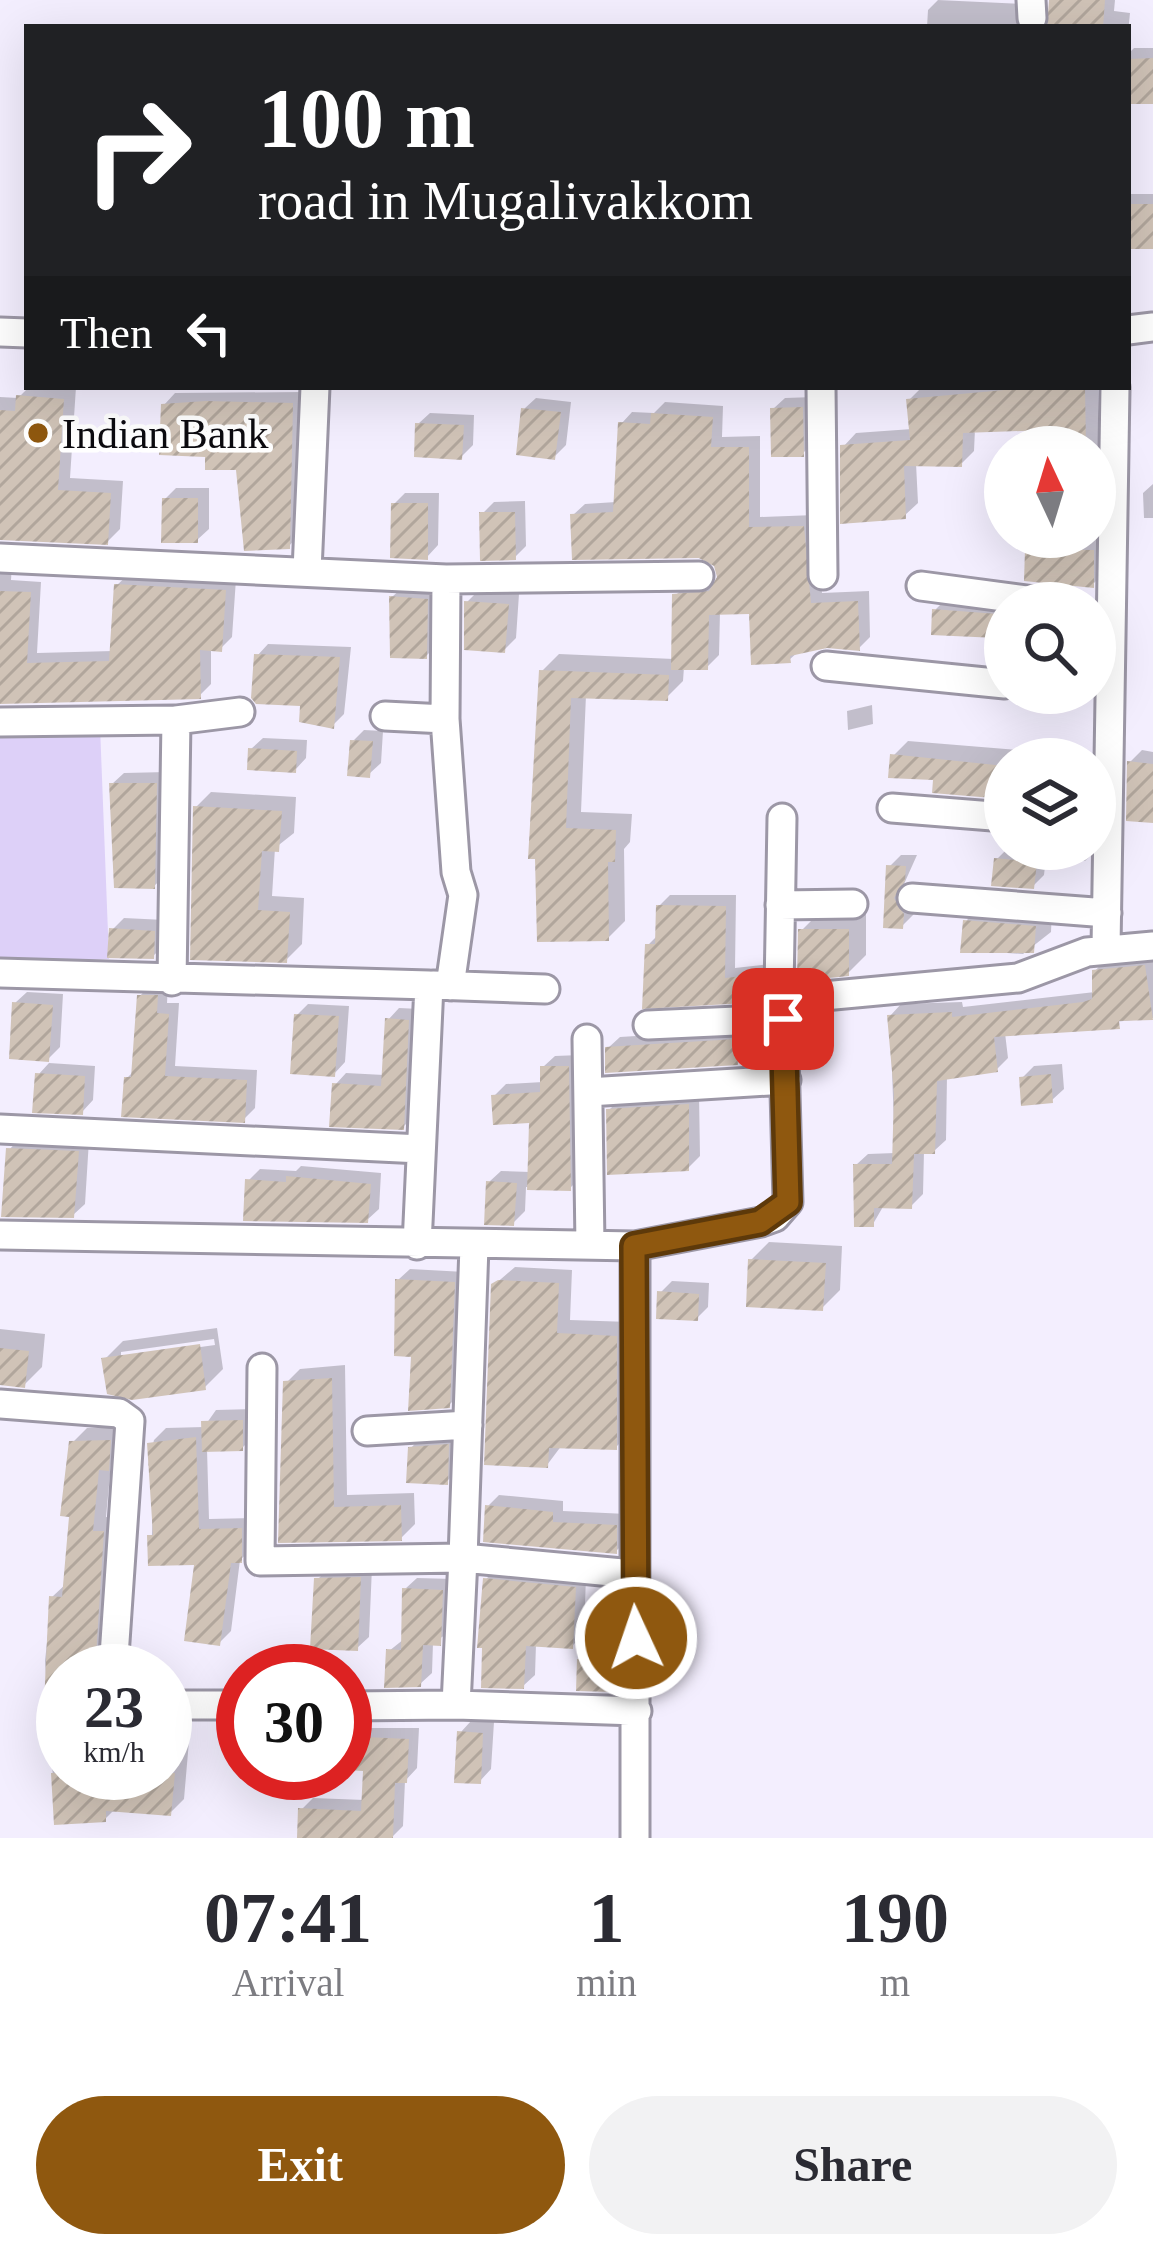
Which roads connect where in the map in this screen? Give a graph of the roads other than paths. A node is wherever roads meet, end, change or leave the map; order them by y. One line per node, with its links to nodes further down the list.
1 (315, 390): 5 (street)
2 (821, 390): 6 (street)
3 (1115, 390): 9 (street)
4 (0, 558): 5 (street)
5 (307, 572): 8 (street)
6 (824, 575)
7 (699, 576): 8 (street)
8 (446, 578): 16 (street)
9 (1103, 582)
10 (921, 586): 11 (street)
11 (984, 594)
12 (826, 666): 13 (street)
13 (984, 682)
14 (240, 712): 17 (street)
15 (385, 716): 16 (street)
16 (445, 719): 31 (street)
17 (176, 720): 18 (street); 30 (street)
18 (0, 722)
19 (892, 808): 20 (street)
20 (984, 816)
21 (782, 818): 25 (street)
22 (1104, 870): 26 (street)
23 (912, 898): 26 (street)
24 (853, 904): 25 (street)
25 (780, 905): 33 (street)
26 (1107, 913): 28 (street)
27 (1153, 946): 28 (street)
28 (1106, 948): 33 (street)
29 (0, 974): 30 (street)
30 (172, 981): 31 (street)
31 (439, 986): 32 (street); 39 (street)
32 (545, 989)
33 (785, 1014): 34 (street); 36 (street)
34 (648, 1025)
35 (587, 1040): 37 (street)
36 (786, 1080): 37 (street); 44 (street)
37 (588, 1092): 42 (street)
38 (0, 1129): 39 (street)
39 (421, 1149): 41 (street)
40 (0, 1235): 41 (street)
41 (417, 1245): 43 (street)
42 (590, 1245): 43 (street); 44 (street)
43 (474, 1246): 47 (street)
44 (634, 1246): 50 (street)
45 (262, 1368): 49 (street)
46 (0, 1404): 51 (street)
47 (468, 1425): 48 (street); 49 (street)
48 (367, 1430)
49 (463, 1558): 50 (street); 52 (street)
50 (633, 1574): 54 (street)
51 (115, 1644)
52 (456, 1705): 53 (street); 54 (street)
53 (372, 1706)
54 (637, 1712): 55 (street)
55 (635, 1838)

